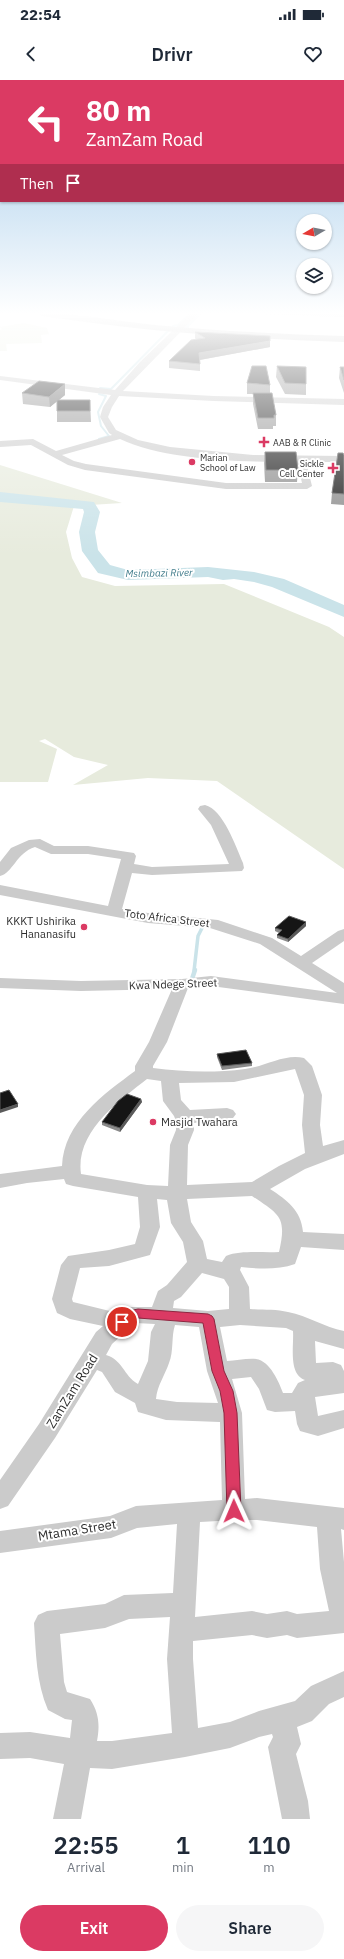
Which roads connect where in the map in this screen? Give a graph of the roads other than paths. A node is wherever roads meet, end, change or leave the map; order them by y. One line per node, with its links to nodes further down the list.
1 (115, 394): 4 (street)
2 (147, 394): 3 (street)
3 (344, 402)
4 (119, 436): 6 (street); 7 (street)
5 (0, 444): 6 (street)
6 (54, 454): 7 (street)
7 (301, 460): 8 (street)
8 (344, 460)
9 (205, 809): 10 (street)
10 (127, 868): 11 (street); 13 (street)
11 (0, 872)
12 (0, 890): 13 (street, Toto Africa Street)
13 (114, 911): 15 (street, Toto Africa Street)
14 (344, 934): 15 (street)
15 (302, 962): 18 (street, Toto Africa Street)
16 (0, 983): 17 (street, Kwa Ndege Street)
17 (182, 984): 19 (street, Kwa Ndege Street); 20 (street)
18 (344, 990)
19 (344, 999)
20 (144, 1073): 21 (street); 26 (street)
21 (169, 1077): 23 (street); 25 (street)
22 (227, 1114): 23 (street)
23 (184, 1117): 30 (street)
24 (344, 1147): 25 (street)
25 (315, 1157): 28 (street)
26 (70, 1172): 27 (street); 29 (street)
27 (0, 1181)
28 (256, 1188): 30 (street); 31 (street)
29 (147, 1192): 30 (street); 38 (street)
30 (176, 1193): 33 (street)
31 (293, 1239): 32 (street); 34 (street)
32 (344, 1242)
33 (198, 1264): 34 (street); 35 (street)
34 (230, 1270): 36 (street)
35 (164, 1317): 37 (street, ZamZam Road); 38 (street, ZamZam Road); 43 (street)
36 (240, 1317): 37 (street, ZamZam Road); 39 (street, ZamZam Road)
37 (208, 1319): 42 (street)
38 (122, 1322): 41 (street, ZamZam Road)
39 (304, 1326): 40 (street, ZamZam Road); 44 (street)
40 (344, 1340)
41 (92, 1360): 43 (street); 47 (street, ZamZam Road)
42 (218, 1371): 44 (street); 45 (street)
43 (145, 1397): 45 (street)
44 (304, 1401): 46 (street)
45 (231, 1413): 48 (street)
46 (344, 1419)
47 (0, 1499)
48 (234, 1511): 49 (street, Mtama Street); 50 (street, Mtama Street)
49 (189, 1512): 51 (street, Mtama Street); 52 (street)
50 (337, 1519): 53 (street)
51 (0, 1542)
52 (182, 1619): 53 (street); 56 (street); 58 (street)
53 (344, 1620)
54 (344, 1684): 55 (street)
55 (282, 1719): 56 (street); 60 (street)
56 (186, 1744): 58 (street)
57 (0, 1746): 58 (street)
58 (80, 1754): 59 (street)
59 (67, 1819)
60 (296, 1819)

